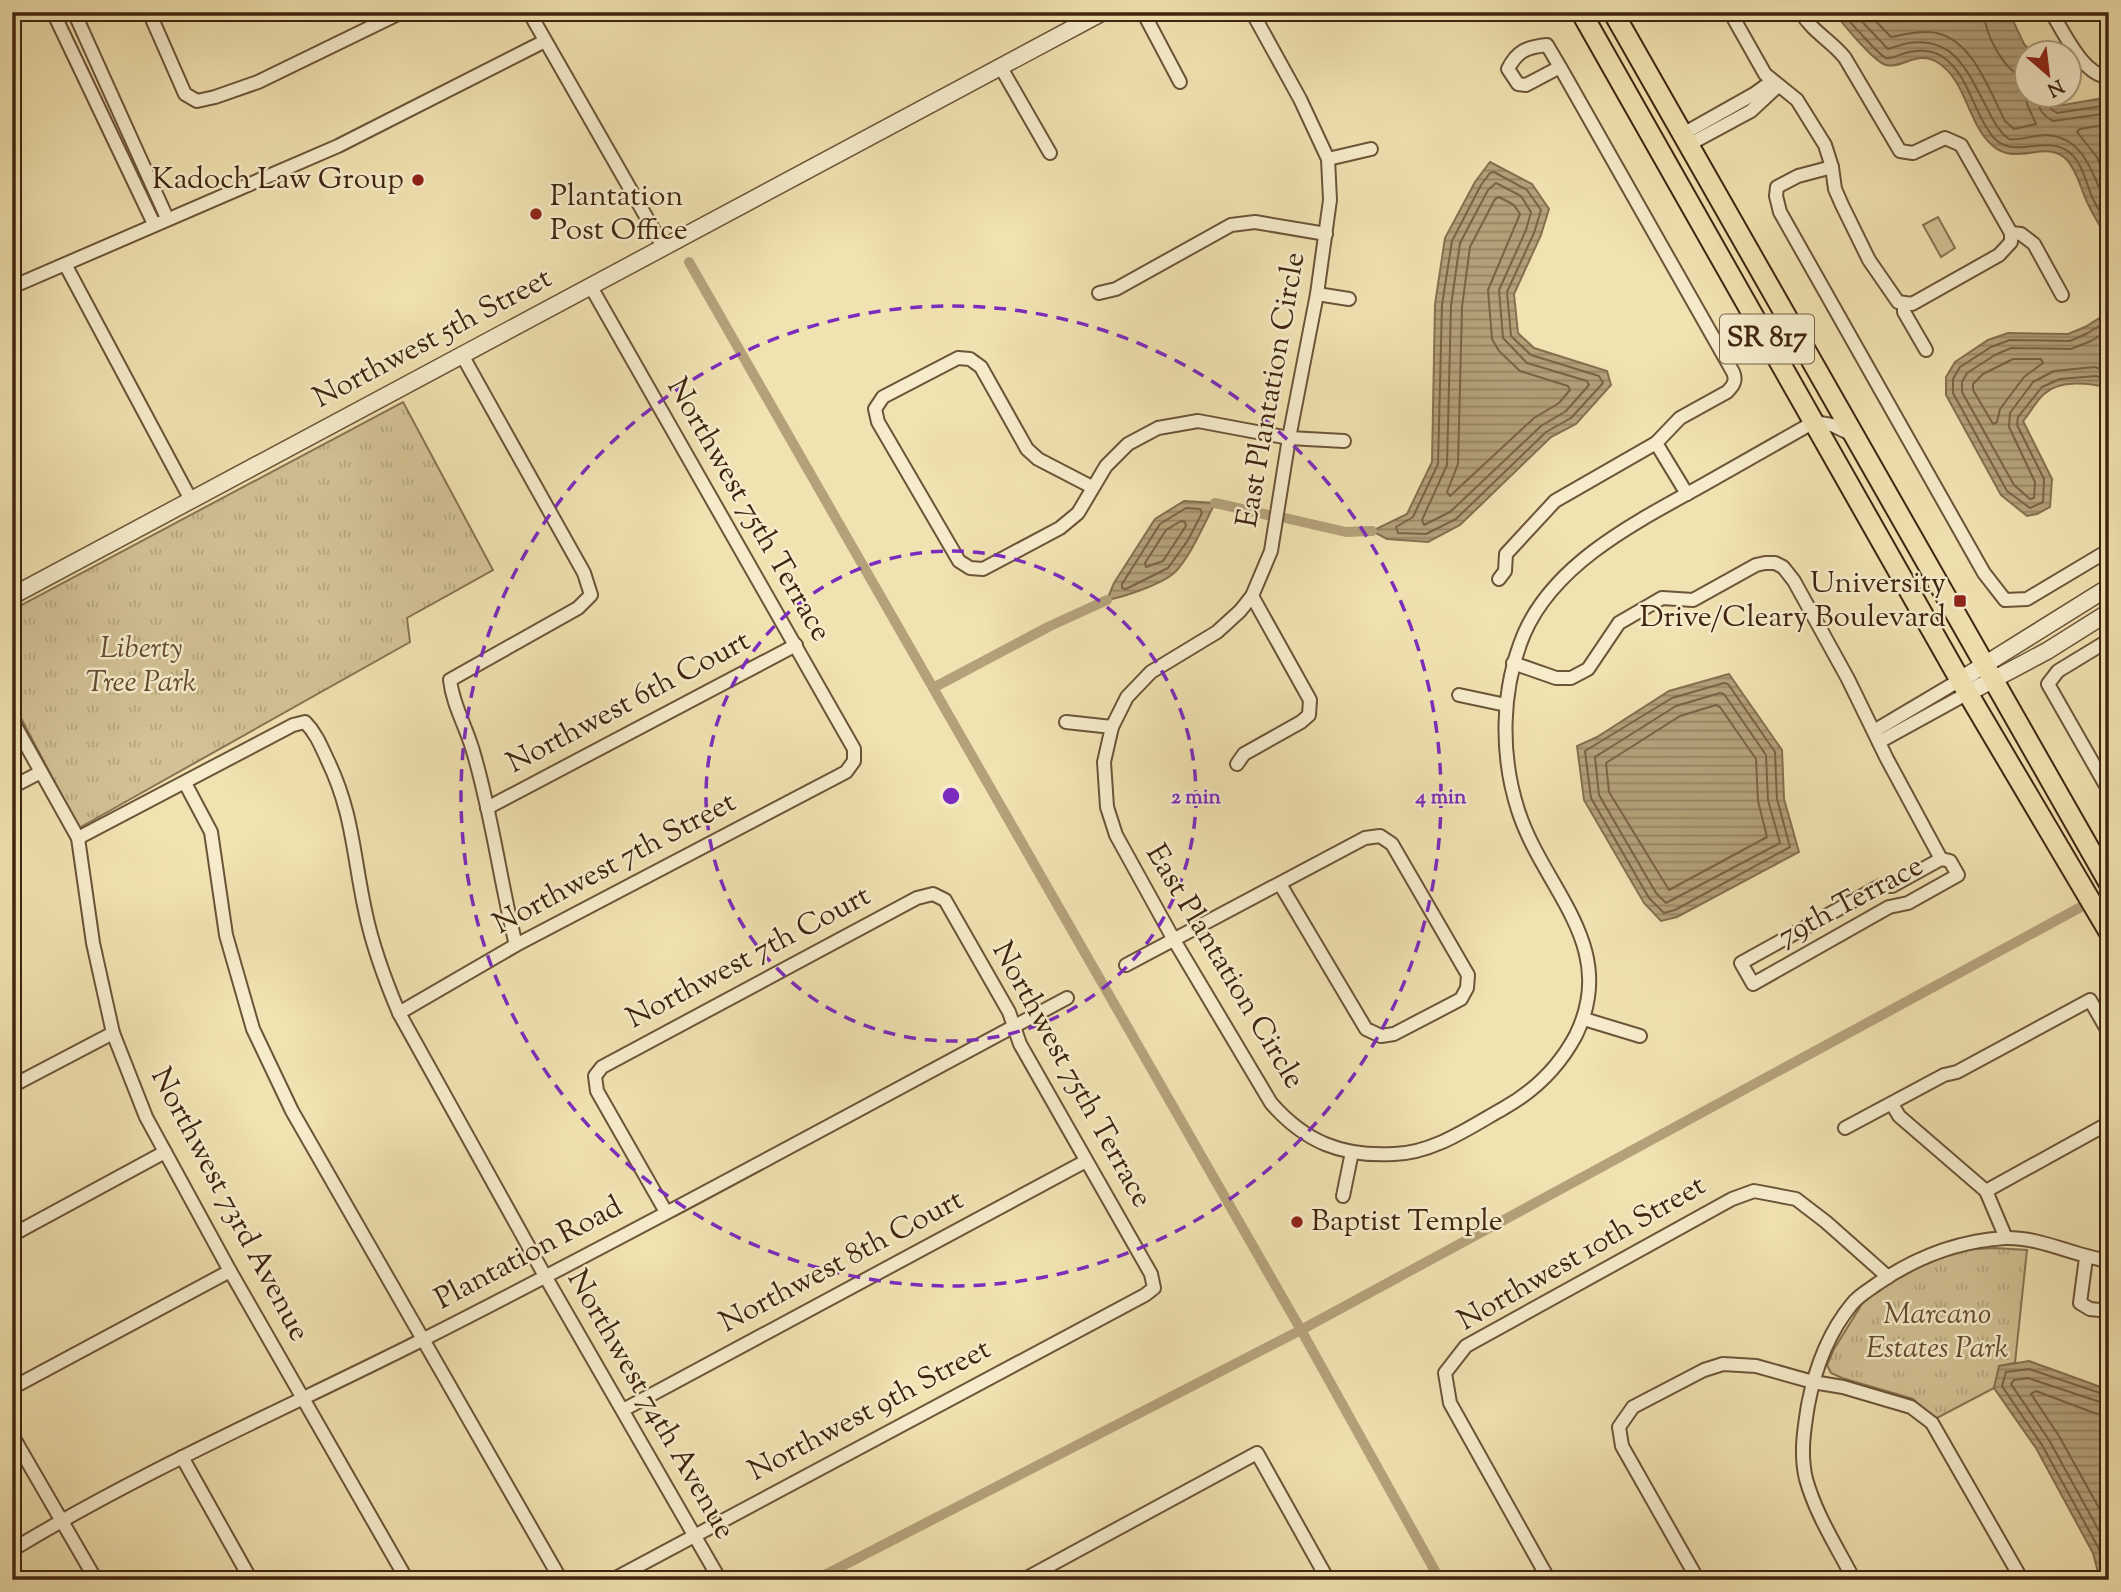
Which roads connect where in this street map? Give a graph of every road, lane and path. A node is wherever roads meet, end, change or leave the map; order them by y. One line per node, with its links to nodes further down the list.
1 (53, 12): 28 (street)
2 (74, 12): 27 (street)
3 (149, 12): 4 (street)
4 (402, 12)
5 (528, 12): 15 (street)
6 (1103, 12): 14 (street, Northwest 5th Street)
7 (1143, 12): 19 (street)
8 (1252, 12): 25 (street, East Plantation Circle)
9 (1581, 12): 21 (main road, SR 817)
10 (1613, 12): 22 (main road, SR 817)
11 (1730, 12): 20 (street)
12 (1801, 12): 30 (street)
13 (2051, 12): 18 (street)
14 (1077, 18): 16 (street, Northwest 5th Street)
15 (545, 41): 27 (street); 31 (street)
16 (1000, 66): 24 (street); 31 (street, Northwest 5th Street)
17 (1560, 67): 46 (street)
18 (2109, 77)
19 (1180, 82)
20 (1775, 83): 22 (street); 26 (street)
21 (1648, 130): 22 (main road); 42 (main road, SR 817)
22 (1686, 139): 43 (main road, SR 817)
23 (1371, 149): 25 (street)
24 (1049, 153)
25 (1328, 159): 29 (street, East Plantation Circle)
26 (1832, 167): 39 (street); 50 (street)
27 (167, 218): 28 (street)
28 (153, 225): 32 (street)
29 (1326, 233): 35 (street); 36 (street, East Plantation Circle)
30 (2011, 233): 37 (street); 39 (street)
31 (664, 248): 34 (street, Northwest 5th Street)
32 (66, 266): 33 (street); 49 (street)
33 (12, 287)
34 (591, 287): 41 (street, Northwest 5th Street); 57 (street, Northwest 75th Terrace)
35 (1099, 293)
36 (1317, 294): 38 (street); 44 (street, East Plantation Circle)
37 (2062, 295)
38 (1349, 299)
39 (1904, 304): 40 (street)
40 (1926, 350)
41 (463, 355): 49 (street, Northwest 5th Street); 73 (street)
42 (1814, 422): 43 (street); 48 (street, East Plantation Circle); 60 (main road, SR 817)
43 (1855, 436): 59 (main road, SR 817)
44 (1289, 438): 45 (street); 47 (street); 54 (street, East Plantation Circle)
45 (1344, 441)
46 (1656, 443): 48 (street); 51 (street)
47 (1093, 487): 47 (street)
48 (1687, 494): 58 (street, East Plantation Circle)
49 (191, 500): 53 (street, Northwest 5th Street)
50 (2109, 550)
51 (1499, 579)
52 (2109, 587): 59 (street)
53 (12, 596)
54 (1252, 597): 65 (street, East Plantation Circle); 68 (street)
55 (2109, 612): 59 (street)
56 (2109, 640): 72 (street)
57 (796, 646): 67 (street, Northwest 75th Terrace); 73 (street, Northwest 6th Court)
58 (1513, 663): 62 (street, East Plantation Circle); 66 (street)
59 (1989, 672): 60 (street); 76 (main road, SR 817)
60 (1964, 686): 66 (street); 79 (main road, SR 817)
61 (1459, 695): 62 (street)
62 (1506, 705): 85 (street, East Plantation Circle)
63 (12, 720): 69 (street, Northwest 73rd Avenue)
64 (1066, 722): 65 (street)
65 (1112, 727): 80 (street, East Plantation Circle)
66 (1877, 736): 75 (street)
67 (854, 761): 81 (street, Northwest 7th Street)
68 (1237, 764)
69 (41, 772): 71 (street); 74 (street, Northwest 73rd Avenue)
70 (185, 783): 74 (street); 84 (street, Northwest 74th Avenue); 109 (street)
71 (12, 787)
72 (2109, 790)
73 (487, 808): 81 (street)
74 (78, 838): 87 (street, Northwest 73rd Avenue)
75 (1941, 859): 75 (street, 79th Terrace)
76 (2109, 883)
77 (1280, 884): 77 (street); 80 (street)
78 (933, 894): 86 (street, Northwest 75th Terrace); 99 (street, Northwest 7th Court)
79 (2109, 932)
80 (1174, 940): 82 (street); 95 (street, East Plantation Circle)
81 (516, 945): 84 (street, Northwest 7th Street)
82 (1126, 965)
83 (1067, 998): 86 (street, Plantation Road)
84 (399, 1013): 105 (street, Northwest 74th Avenue)
85 (1584, 1018): 89 (street); 95 (street, East Plantation Circle)
86 (1013, 1027): 96 (street, Northwest 75th Terrace); 99 (street, Plantation Road)
87 (113, 1033): 90 (street); 94 (street, Northwest 73rd Avenue)
88 (2109, 1033): 91 (street)
89 (1640, 1036)
90 (12, 1086)
91 (1892, 1104): 93 (street); 97 (street)
92 (2109, 1123): 97 (street)
93 (1845, 1128)
94 (165, 1152): 100 (street); 104 (street, Northwest 73rd Avenue)
95 (1352, 1152): 98 (street)
96 (1086, 1161): 107 (street, Northwest 75th Terrace); 113 (street, Northwest 8th Court)
97 (1986, 1191): 101 (street)
98 (1343, 1196)
99 (666, 1212): 105 (street, Plantation Road)
100 (12, 1235)
101 (2006, 1238): 102 (street); 106 (street)
102 (2086, 1258): 103 (street); 108 (street)
103 (2109, 1261)
104 (230, 1271): 111 (street); 112 (street, Northwest 73rd Avenue)
105 (545, 1276): 109 (street, Plantation Road); 113 (street, Northwest 74th Avenue)
106 (1888, 1276): 110 (street); 127 (street, Northwest 10th Street)
107 (1154, 1287): 117 (street, Northwest 9th Street)
108 (2109, 1311)
109 (421, 1340): 112 (street, Plantation Road); 122 (street)
110 (1813, 1382): 128 (street); 129 (street); 130 (street)
111 (12, 1388)
112 (304, 1398): 115 (street, Plantation Road); 121 (street, Northwest 73rd Avenue)
113 (623, 1410): 117 (street, Northwest 74th Avenue)
114 (12, 1436): 116 (street)
115 (182, 1457): 116 (street, Plantation Road); 120 (street)
116 (62, 1520): 118 (street, Plantation Road); 119 (street)
117 (694, 1534): 123 (street, Northwest 9th Street); 124 (street, Northwest 74th Avenue)
118 (12, 1550)
119 (96, 1580)
120 (251, 1580)
121 (407, 1580)
122 (561, 1580)
123 (612, 1580)
124 (720, 1580)
125 (1023, 1580): 126 (street)
126 (1328, 1580)
127 (1549, 1580)
128 (1698, 1580)
129 (1854, 1580)
130 (2022, 1580)

